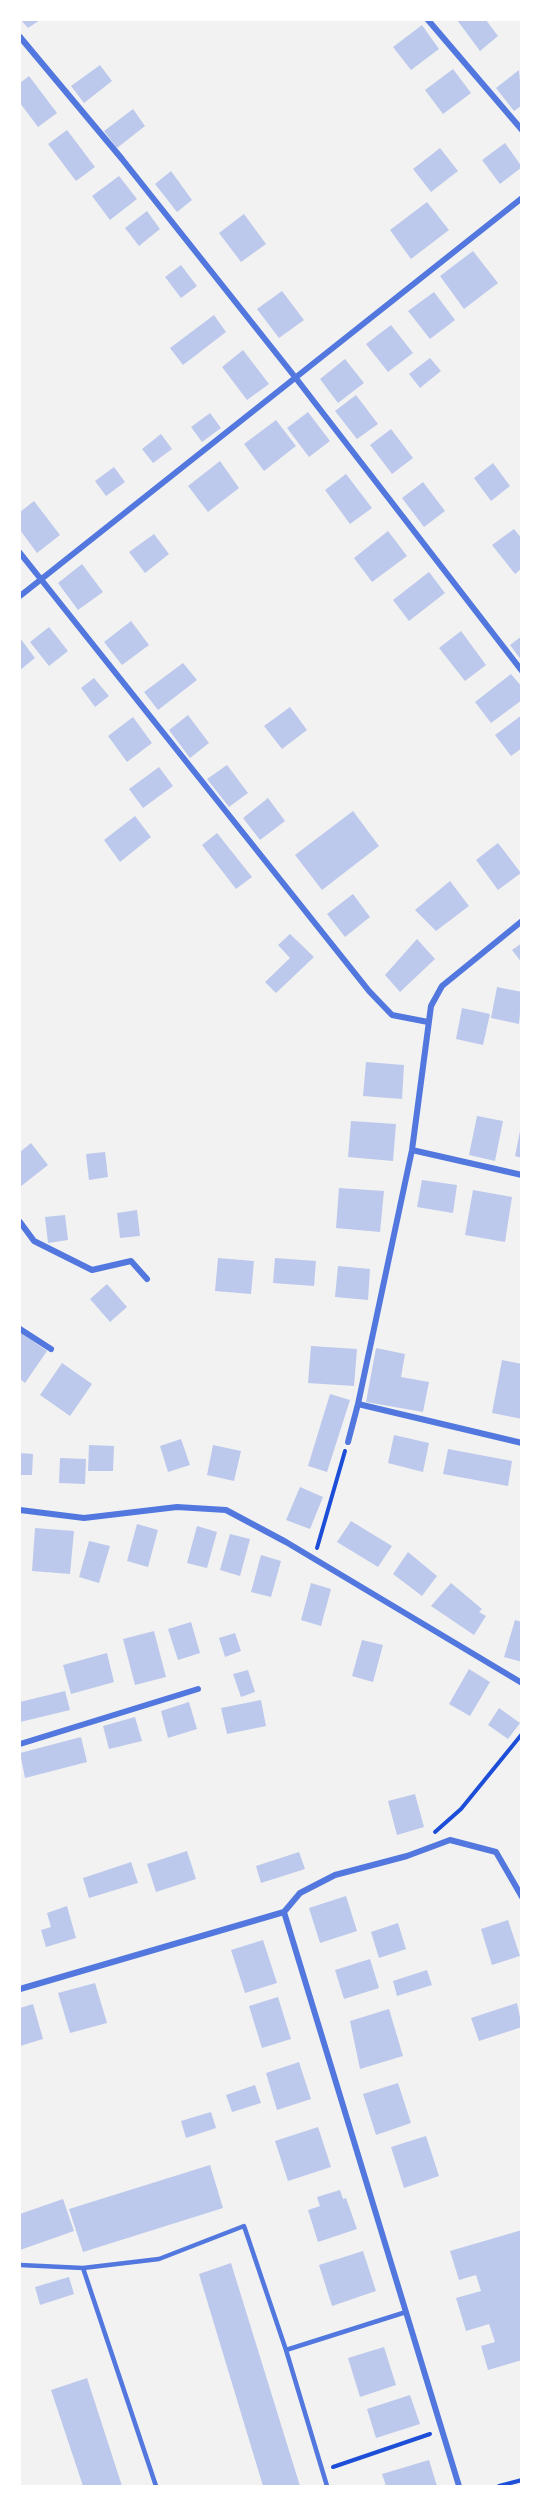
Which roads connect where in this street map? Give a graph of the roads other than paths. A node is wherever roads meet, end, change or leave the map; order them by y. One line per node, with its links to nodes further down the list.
1 (428, 20): 3 (street)
2 (20, 37): 5 (street)
3 (522, 130)
4 (522, 198): 5 (street)
5 (295, 376): 7 (street); 9 (street)
6 (20, 553): 7 (street)
7 (41, 579): 8 (street); 11 (street)
8 (20, 596)
9 (522, 671)
10 (522, 921): 11 (street)
11 (428, 1022): 12 (street)
12 (412, 1150): 13 (street); 18 (street)
13 (522, 1175)
14 (20, 1222): 15 (street)
15 (147, 1279)
16 (20, 1329): 17 (street)
17 (51, 1349)
18 (358, 1404): 19 (street); 20 (street)
19 (348, 1442)
20 (522, 1443)
21 (20, 1510): 22 (street)
22 (522, 1683)
23 (198, 1689): 24 (street)
24 (20, 1744)
25 (522, 1898): 26 (street)
26 (284, 1912): 27 (street); 30 (street)
27 (20, 1989)
28 (20, 2265): 29 (lane)
29 (83, 2268): 31 (lane); 32 (lane)
30 (406, 2312): 31 (lane); 34 (street)
31 (286, 2350): 33 (lane)
32 (156, 2487)
33 (327, 2487)
34 (459, 2487)

